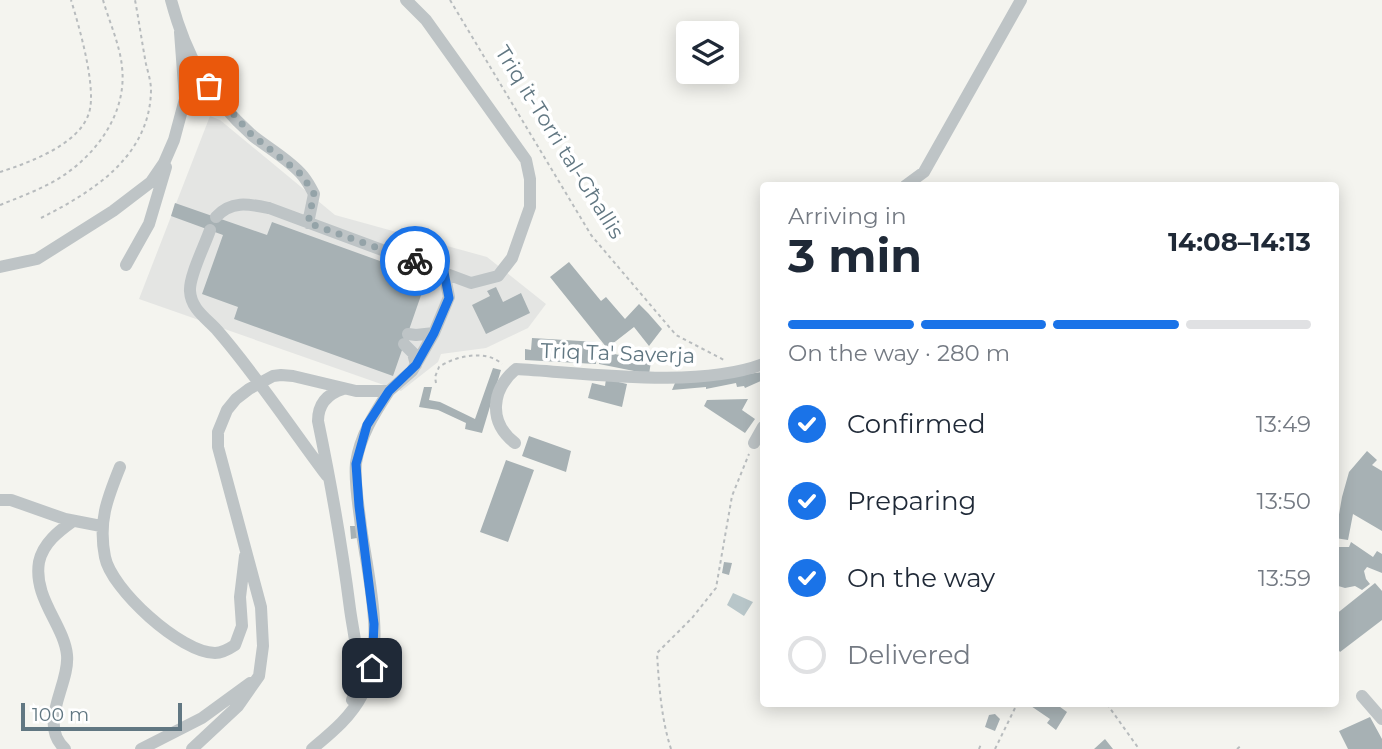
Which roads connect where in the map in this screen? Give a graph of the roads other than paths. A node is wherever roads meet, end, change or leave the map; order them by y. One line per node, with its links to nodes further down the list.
1 (171, 0): 4 (street)
2 (406, 0): 15 (street)
3 (1021, 0): 8 (street)
4 (180, 32): 5 (street); 6 (street)
5 (209, 86): 6 (street); 10 (street)
6 (184, 90): 7 (street)
7 (174, 140): 12 (street); 13 (street)
8 (910, 182)
9 (216, 217): 10 (street)
10 (308, 223): 14 (street)
11 (211, 230): 20 (street)
12 (126, 265)
13 (0, 267)
14 (444, 272): 15 (street); 16 (street)
15 (471, 283): 16 (street)
16 (449, 298): 17 (street)
17 (434, 333): 18 (street); 18 (street)
18 (416, 365): 22 (street)
19 (760, 365): 24 (street, Triq Ta' Saverja)
20 (260, 383): 21 (street); 27 (street); 31 (street)
21 (343, 389): 22 (street); 27 (street)
22 (389, 391): 35 (street)
23 (760, 432): 25 (street)
24 (515, 443)
25 (754, 443)
26 (120, 467): 30 (street)
27 (330, 479): 35 (street)
28 (0, 499): 29 (street)
29 (73, 521): 30 (street); 36 (street)
30 (101, 526): 31 (street)
31 (246, 549): 32 (street)
32 (259, 676): 37 (street); 38 (street)
33 (1362, 696): 34 (street)
34 (1382, 719)
35 (345, 720): 39 (street)
36 (65, 749)
37 (141, 749)
38 (192, 749)
39 (312, 749)

